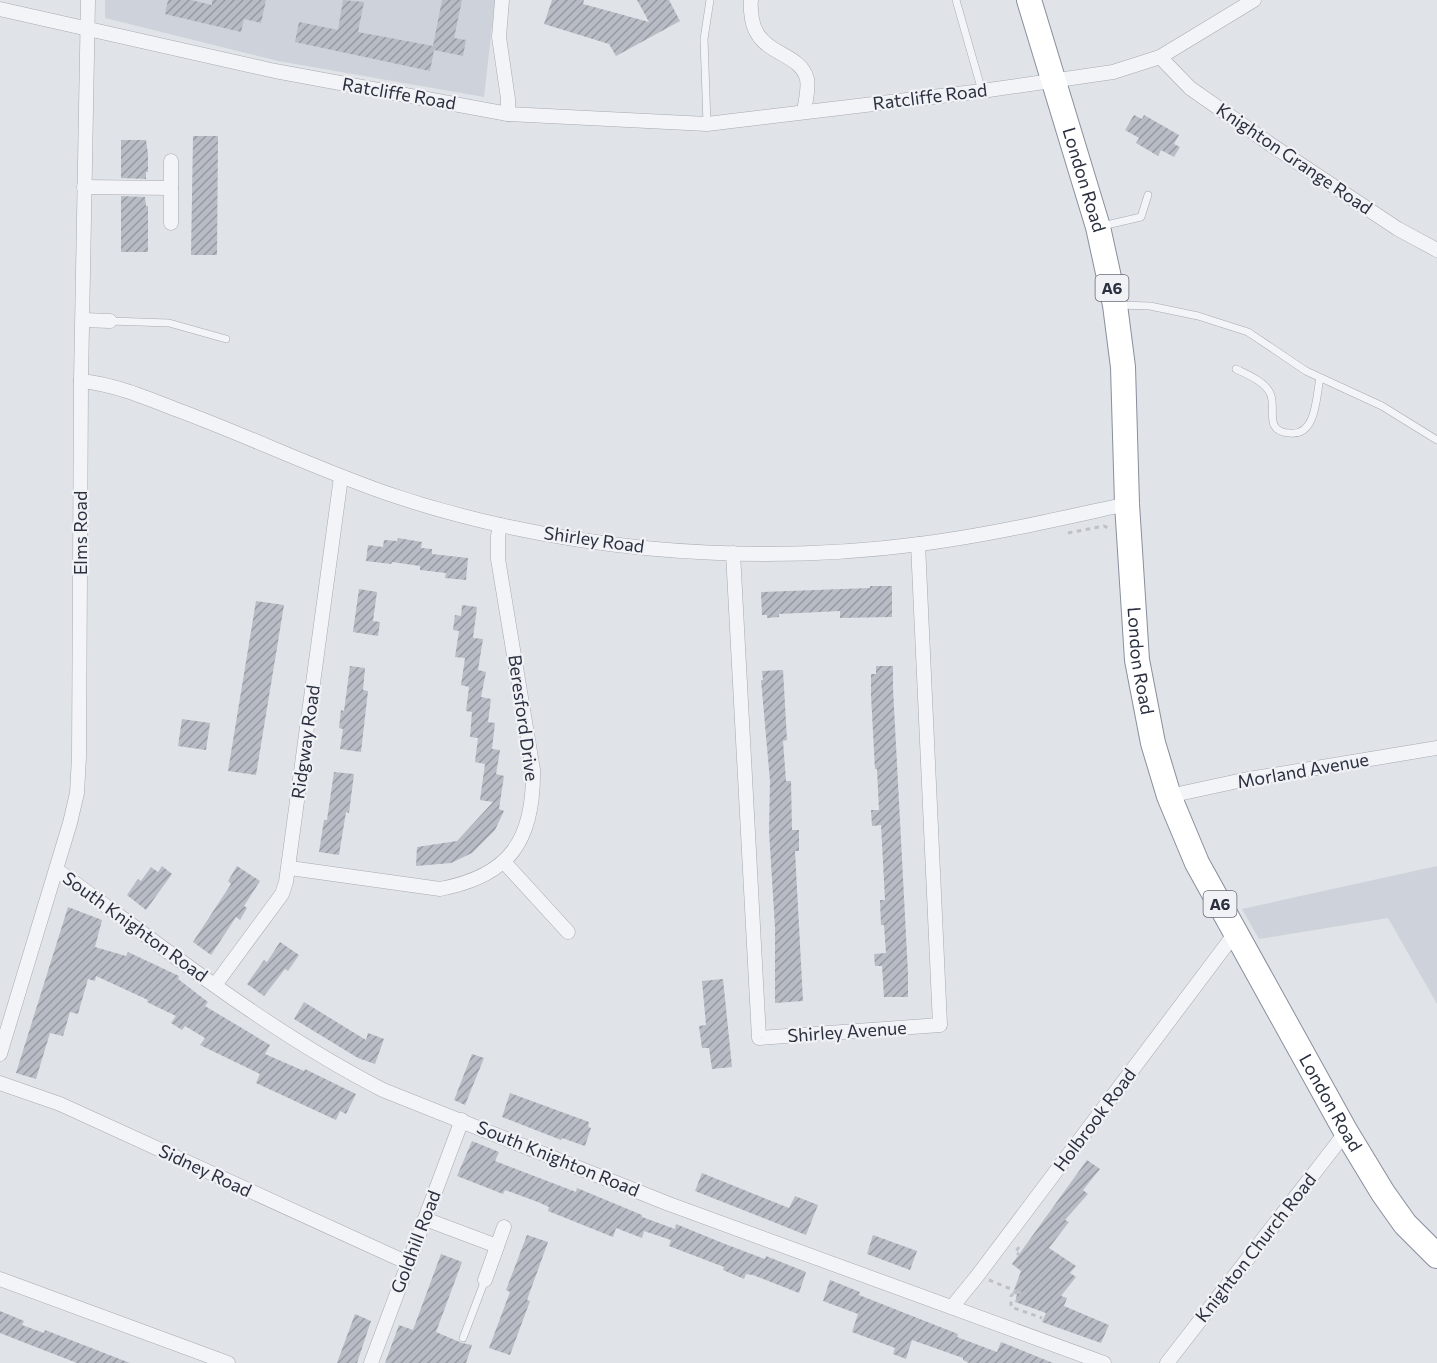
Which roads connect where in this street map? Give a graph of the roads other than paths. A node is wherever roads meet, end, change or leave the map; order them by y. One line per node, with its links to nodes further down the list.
1 (88, 0): 9 (street, Elms Road)
2 (502, 0): 14 (street)
3 (710, 0): 15 (lane)
4 (751, 0): 13 (street)
5 (956, 0): 12 (lane)
6 (1029, 0): 11 (highway, London Road / A6)
7 (1254, 0): 10 (street, Ratcliffe Road)
8 (0, 9): 9 (street, Ratcliffe Road)
9 (88, 29): 14 (street, Ratcliffe Road); 17 (street, Elms Road)
10 (1160, 57): 11 (street, Ratcliffe Road); 22 (street, Knighton Grange Road)
11 (1054, 80): 12 (street, Ratcliffe Road); 21 (highway, London Road / A6)
12 (982, 91): 13 (street, Ratcliffe Road)
13 (804, 112): 15 (street, Ratcliffe Road)
14 (508, 114): 15 (street, Ratcliffe Road)
15 (707, 124)
16 (171, 161): 18 (street)
17 (84, 187): 18 (street); 24 (street, Elms Road)
18 (171, 189): 20 (street)
19 (1148, 195): 21 (lane)
20 (171, 224)
21 (1098, 227): 23 (highway, London Road / A6)
22 (1437, 250)
23 (1115, 305): 28 (lane); 32 (highway, London Road / A6)
24 (83, 320): 25 (street); 29 (street, Elms Road)
25 (110, 321): 26 (lane)
26 (226, 339)
27 (1236, 369): 28 (lane)
28 (1320, 378): 30 (lane)
29 (81, 381): 31 (street, Shirley Road); 40 (street, Elms Road)
30 (1437, 440)
31 (341, 477): 33 (street, Shirley Road); 39 (street, Ridgway Road)
32 (1127, 504): 34 (street, Shirley Road); 37 (highway, London Road / A6)
33 (500, 525): 35 (street, Shirley Road); 38 (street, Beresford Drive)
34 (918, 544): 35 (street, Shirley Road); 35 (street, Shirley Avenue)
35 (733, 553)
36 (1437, 748): 37 (street, Morland Avenue)
37 (1169, 796): 42 (highway, London Road / A6)
38 (504, 862): 39 (street, Beresford Drive); 41 (street)
39 (290, 868): 43 (street, Ridgway Road)
40 (57, 870): 43 (street, South Knighton Road); 44 (street, Elms Road)
41 (568, 932)
42 (1236, 932): 47 (highway, London Road / A6); 55 (street, Holbrook Road)
43 (215, 985): 46 (street, South Knighton Road)
44 (0, 1054)
45 (0, 1083): 52 (street, Sidney Road)
46 (462, 1120): 48 (street, Goldhill Road); 55 (street, South Knighton Road)
47 (1346, 1132): 51 (highway, London Road / A6); 60 (street, Knighton Church Road)
48 (425, 1219): 50 (street); 52 (street, Goldhill Road)
49 (504, 1227): 50 (street)
50 (497, 1246): 54 (street)
51 (1437, 1256)
52 (408, 1263): 58 (street, Goldhill Road)
53 (0, 1279): 57 (street)
54 (485, 1280): 56 (lane)
55 (952, 1307): 59 (street, South Knighton Road)
56 (463, 1338)
57 (228, 1363)
58 (371, 1363)
59 (1104, 1363)
60 (1167, 1363)

